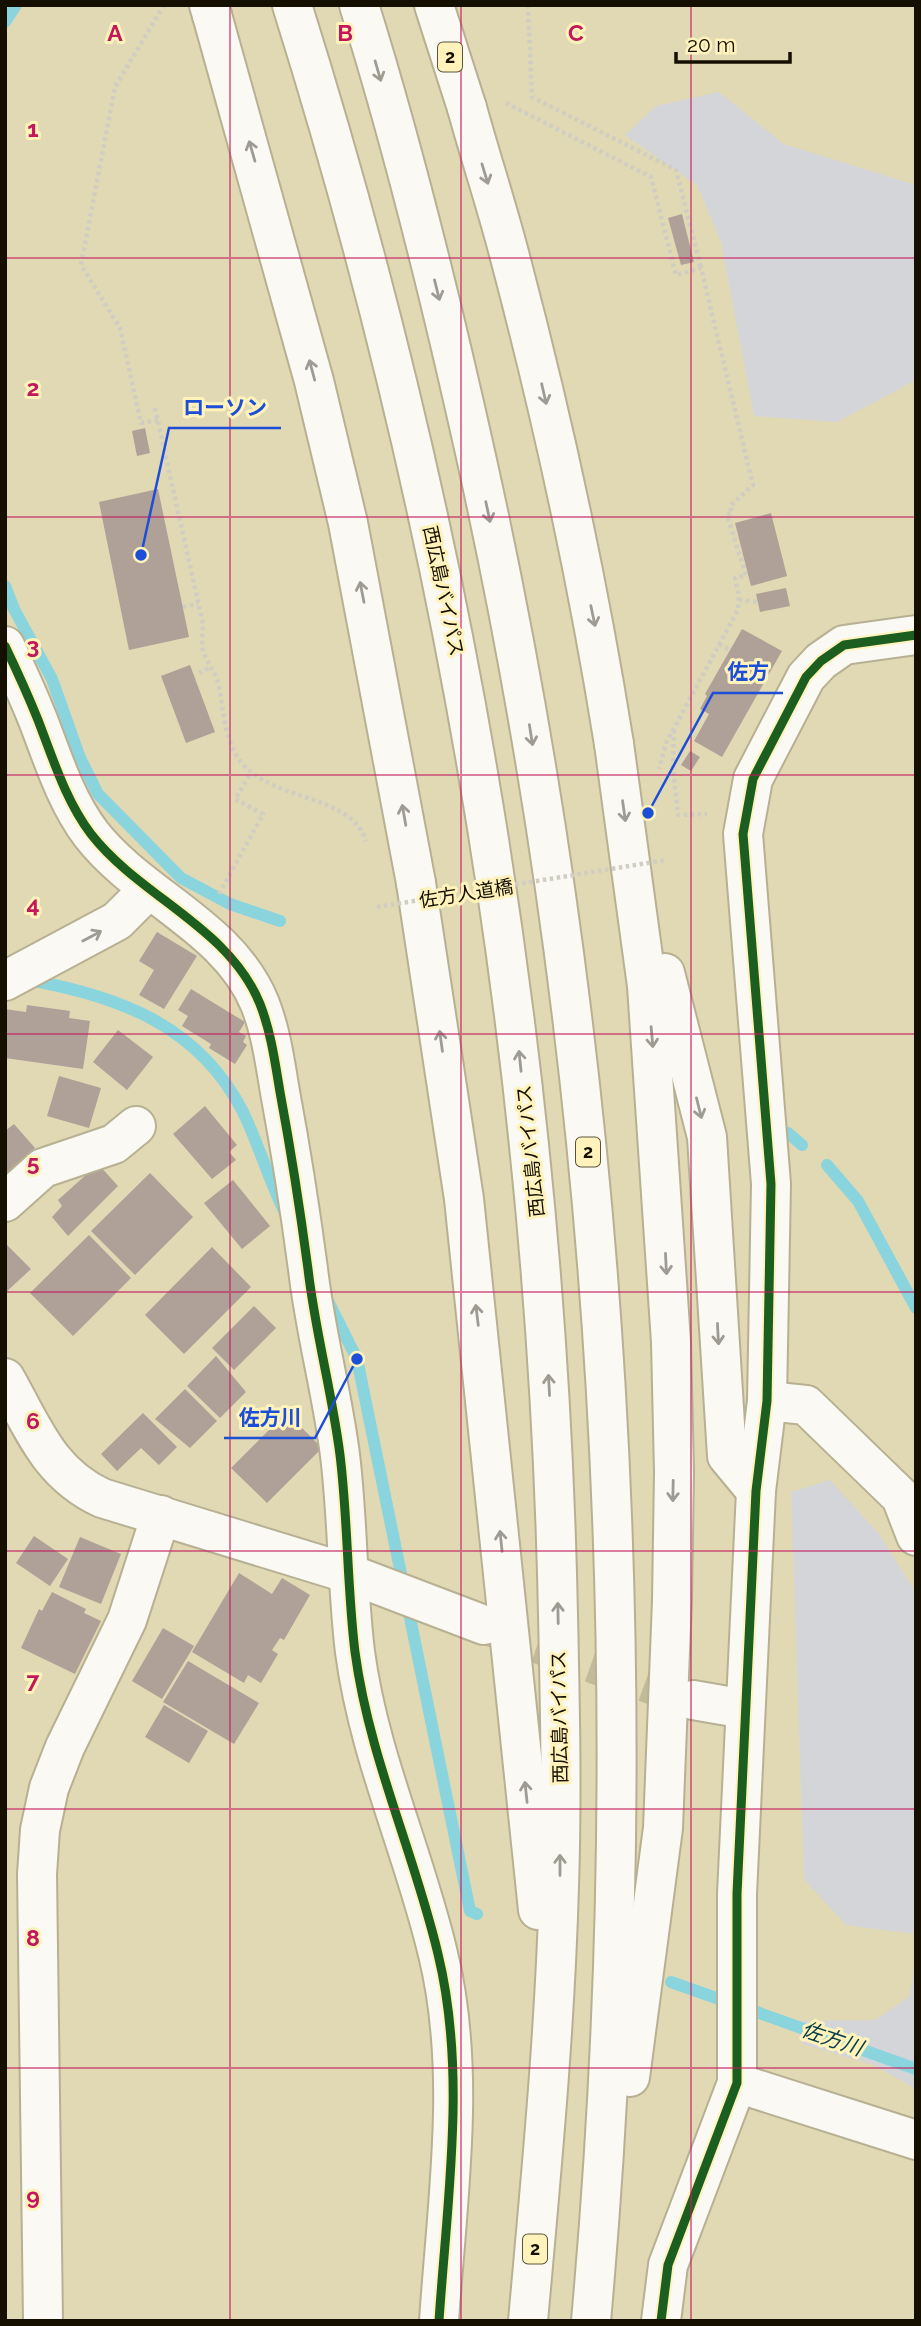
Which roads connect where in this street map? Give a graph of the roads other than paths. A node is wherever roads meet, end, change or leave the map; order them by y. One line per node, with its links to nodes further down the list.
1 (292, 5): 23 (main road, 西広島バイパス / 2, one-way to 1)
2 (359, 5): 27 (main road, 2, one-way to 27)
3 (434, 5): 8 (main road, 2, one-way to 8)
4 (211, 10): 23 (main road, 2, one-way to 4)
5 (916, 635): 13 (main road)
6 (5, 646): 7 (main road)
7 (149, 888): 9 (main road, one-way to 7); 17 (main road)
8 (638, 902): 14 (main road, 2, one-way to 14); 28 (main road, 2, one-way to 28)
9 (18, 974)
10 (136, 1126): 11 (main road)
11 (5, 1202)
12 (5, 1378): 15 (main road)
13 (767, 1401): 14 (main road); 16 (main road)
14 (756, 1492): 20 (main road)
15 (161, 1516): 17 (main road); 24 (main road)
16 (916, 1536)
17 (350, 1574): 18 (main road); 25 (main road)
18 (484, 1625)
19 (693, 1700): 20 (main road)
20 (745, 1709): 21 (main road)
21 (737, 2083): 22 (main road); 29 (main road)
22 (916, 2140)
23 (541, 2177): 26 (main road, 西広島バイパス / 2)
24 (43, 2321)
25 (439, 2321)
26 (528, 2321)
27 (591, 2321)
28 (597, 2321)
29 (661, 2321)

